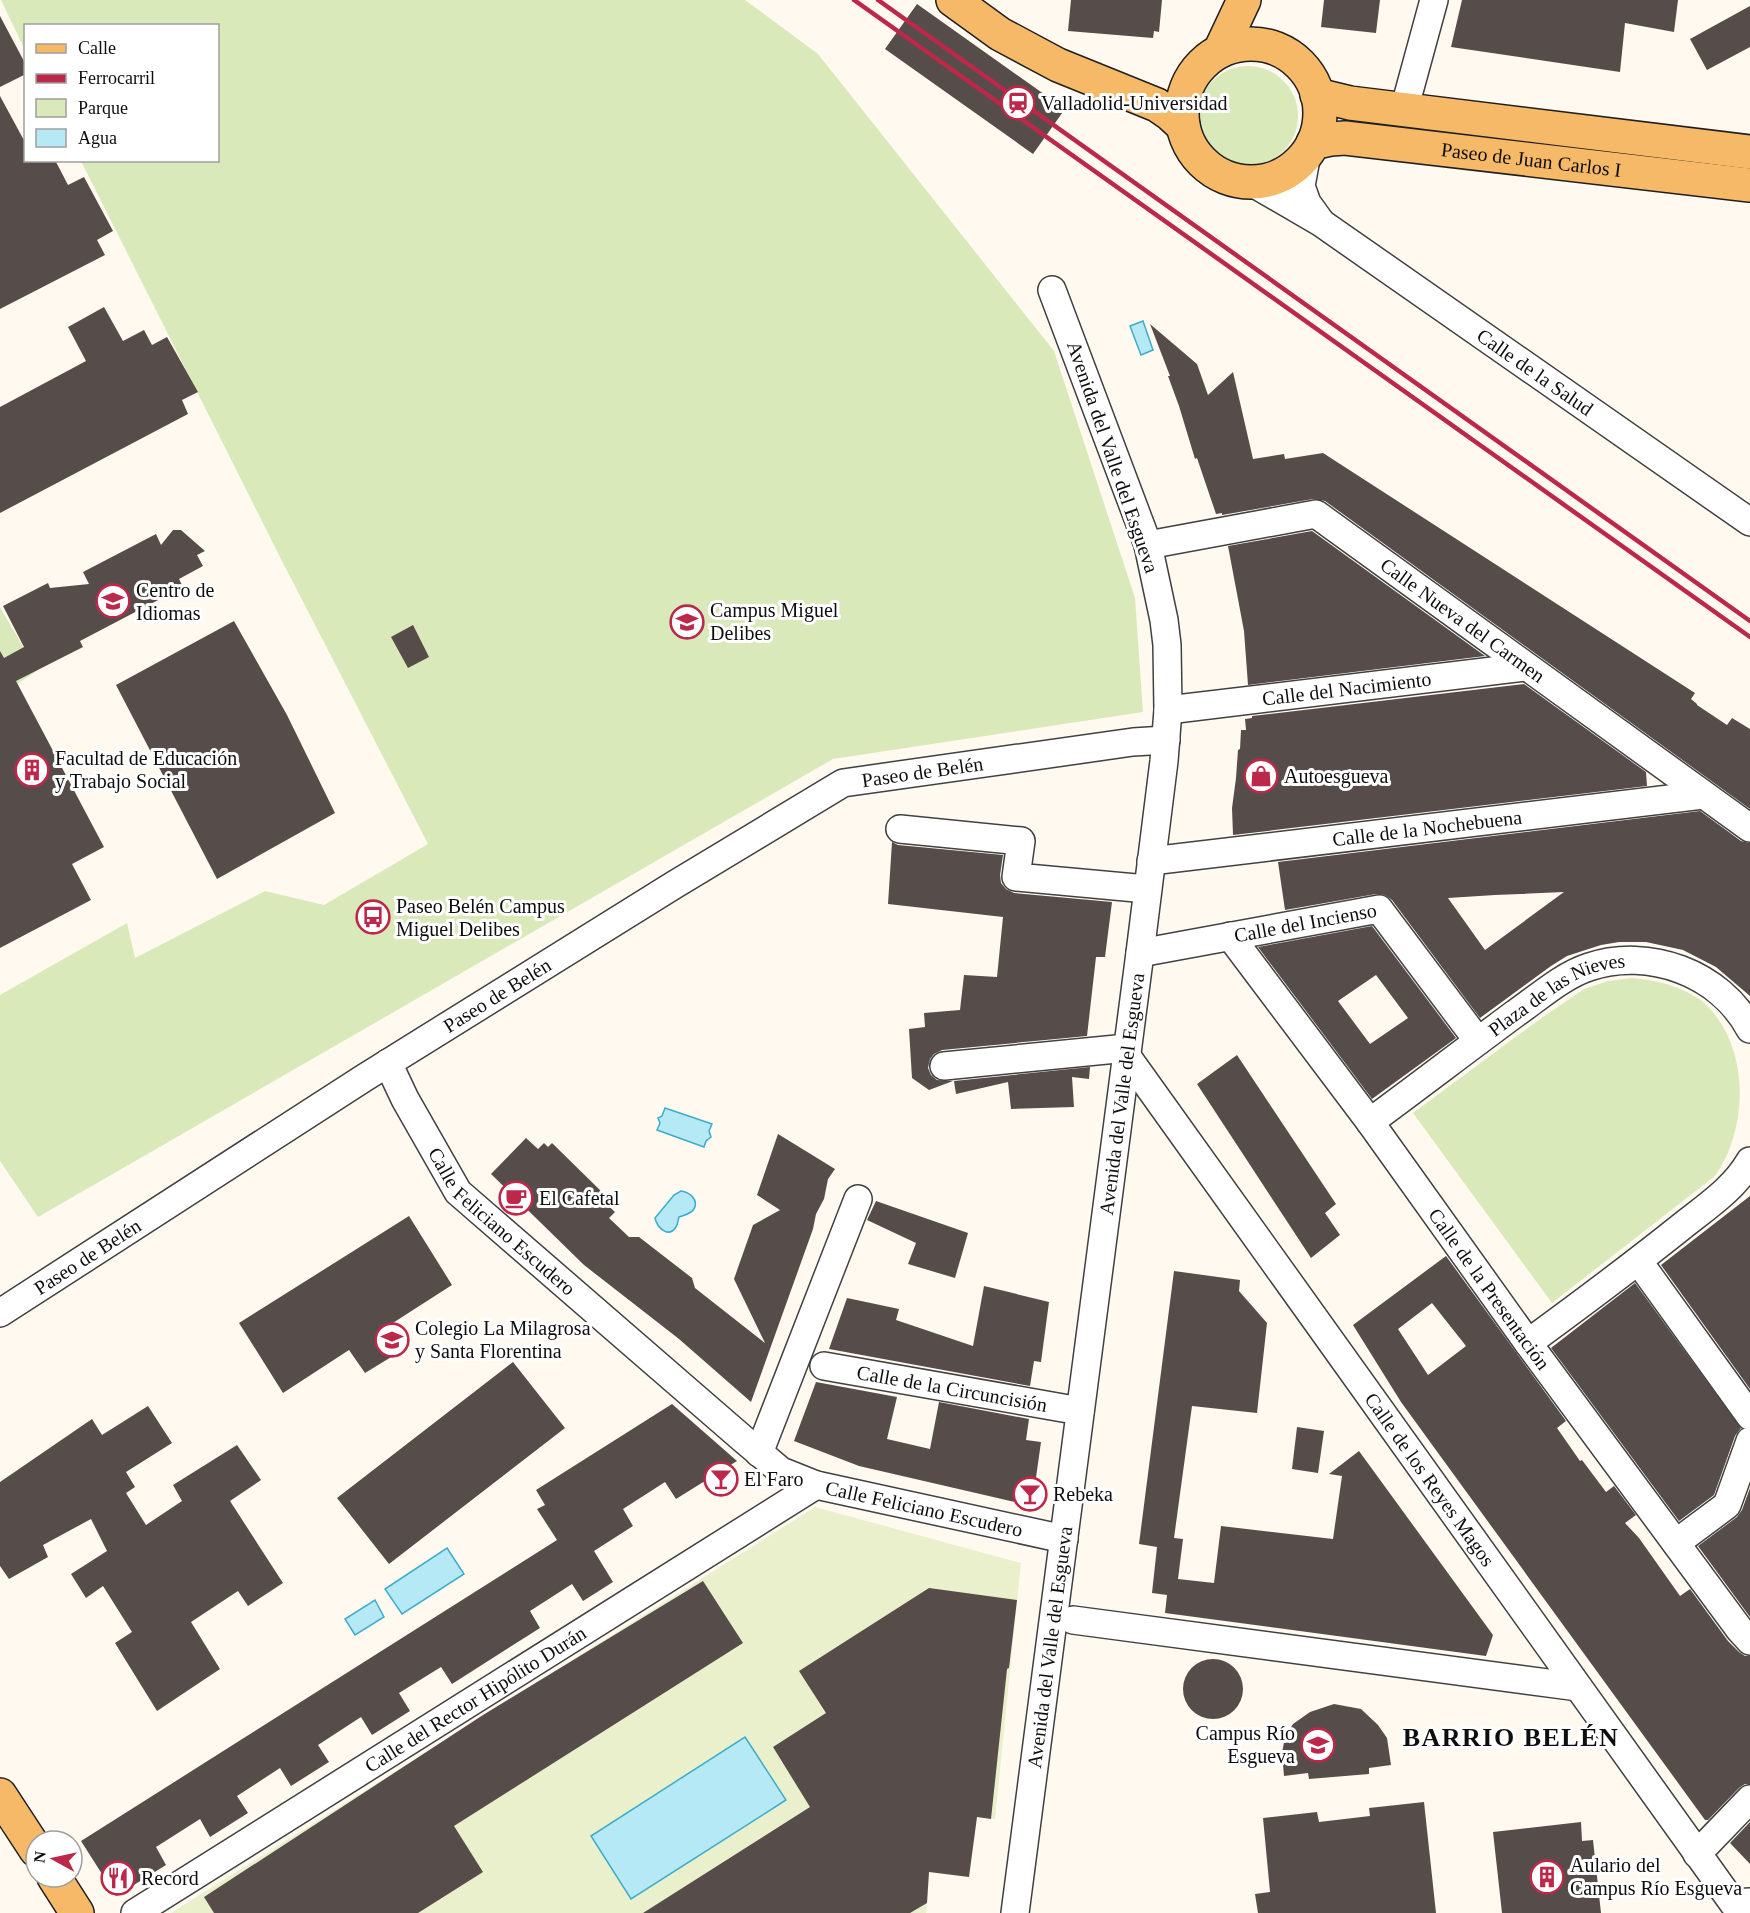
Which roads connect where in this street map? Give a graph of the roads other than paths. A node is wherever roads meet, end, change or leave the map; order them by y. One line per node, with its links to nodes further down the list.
1 (953, 0): 8 (main road)
2 (1244, 0): 6 (main road)
3 (1255, 0): 5 (main road)
4 (1434, 0): 10 (street)
5 (1279, 50): 6 (main road); 9 (main road)
6 (1220, 51): 7 (main road)
7 (1194, 73): 8 (main road); 11 (main road)
8 (1109, 84): 11 (main road)
9 (1317, 95): 10 (main road, Paseo de Juan Carlos I); 12 (main road)
10 (1404, 110): 13 (main road, Paseo de Juan Carlos I)
11 (1183, 126): 14 (main road)
12 (1310, 148): 14 (main road); 15 (main road, Paseo de Juan Carlos I); 16 (street, Calle de la Salud)
13 (1750, 152)
14 (1251, 182): 16 (street, Calle de la Salud)
15 (1750, 185)
16 (1320, 222): 18 (street, Calle de la Salud)
17 (1052, 290): 19 (street, Avenida del Valle del Esgueva)
18 (1750, 522)
19 (1148, 545): 20 (street, Calle Nueva del Carmen); 21 (street, Avenida del Valle del Esgueva)
20 (1526, 667): 21 (street, Calle del Nacimiento); 23 (street, Calle Nueva del Carmen)
21 (1168, 710): 22 (street, Avenida del Valle del Esgueva)
22 (1166, 740): 26 (street, Avenida del Valle del Esgueva); 33 (street, Paseo de Belén)
23 (1703, 795): 24 (street, Calle Nueva del Carmen); 26 (street, Calle de la Nochebuena)
24 (1750, 828)
25 (900, 829): 27 (street)
26 (1151, 861): 27 (street, Avenida del Valle del Esgueva)
27 (1148, 889): 29 (street, Avenida del Valle del Esgueva)
28 (1230, 936): 29 (street, Calle del Incienso); 31 (street, Calle del Incienso); 35 (street, Calle de la Presentación)
29 (1140, 953): 32 (street, Avenida del Valle del Esgueva)
30 (1750, 1029): 31 (street, Plaza de las Nieves)
31 (1478, 1041): 35 (street, Plaza de las Nieves)
32 (1127, 1052): 34 (street); 42 (street, Avenida del Valle del Esgueva); 51 (street, Calle de los Reyes Magos)
33 (388, 1063): 39 (street, Paseo de Belén); 45 (street, Calle Feliciano Escudero)
34 (944, 1066)
35 (1370, 1122): 40 (street, Calle de la Presentación)
36 (1750, 1161): 38 (street)
37 (858, 1199): 45 (street)
38 (1639, 1262): 40 (street); 43 (street)
39 (0, 1313)
40 (1528, 1343): 48 (street, Calle de la Presentación)
41 (824, 1366): 42 (street, Calle de la Circuncisión)
42 (1080, 1411): 47 (street, Avenida del Valle del Esgueva)
43 (1750, 1416)
44 (1750, 1441): 48 (street)
45 (759, 1453): 46 (street, Calle Feliciano Escudero)
46 (816, 1485): 47 (street, Calle Feliciano Escudero); 59 (street, Calle del Rector Hipólito Durán)
47 (1064, 1539): 60 (street, Avenida del Valle del Esgueva)
48 (1676, 1543): 50 (street, Calle de la Presentación)
49 (1073, 1620): 51 (street)
50 (1750, 1641)
51 (1578, 1687): 55 (street, Calle de los Reyes Magos)
52 (0, 1794): 54 (main road)
53 (1750, 1799): 55 (street)
54 (24, 1831)
55 (1697, 1854): 57 (street, Calle de los Reyes Magos)
56 (62, 1889): 58 (main road)
57 (1741, 1903)
58 (77, 1913)
59 (135, 1913)
60 (1015, 1913)

